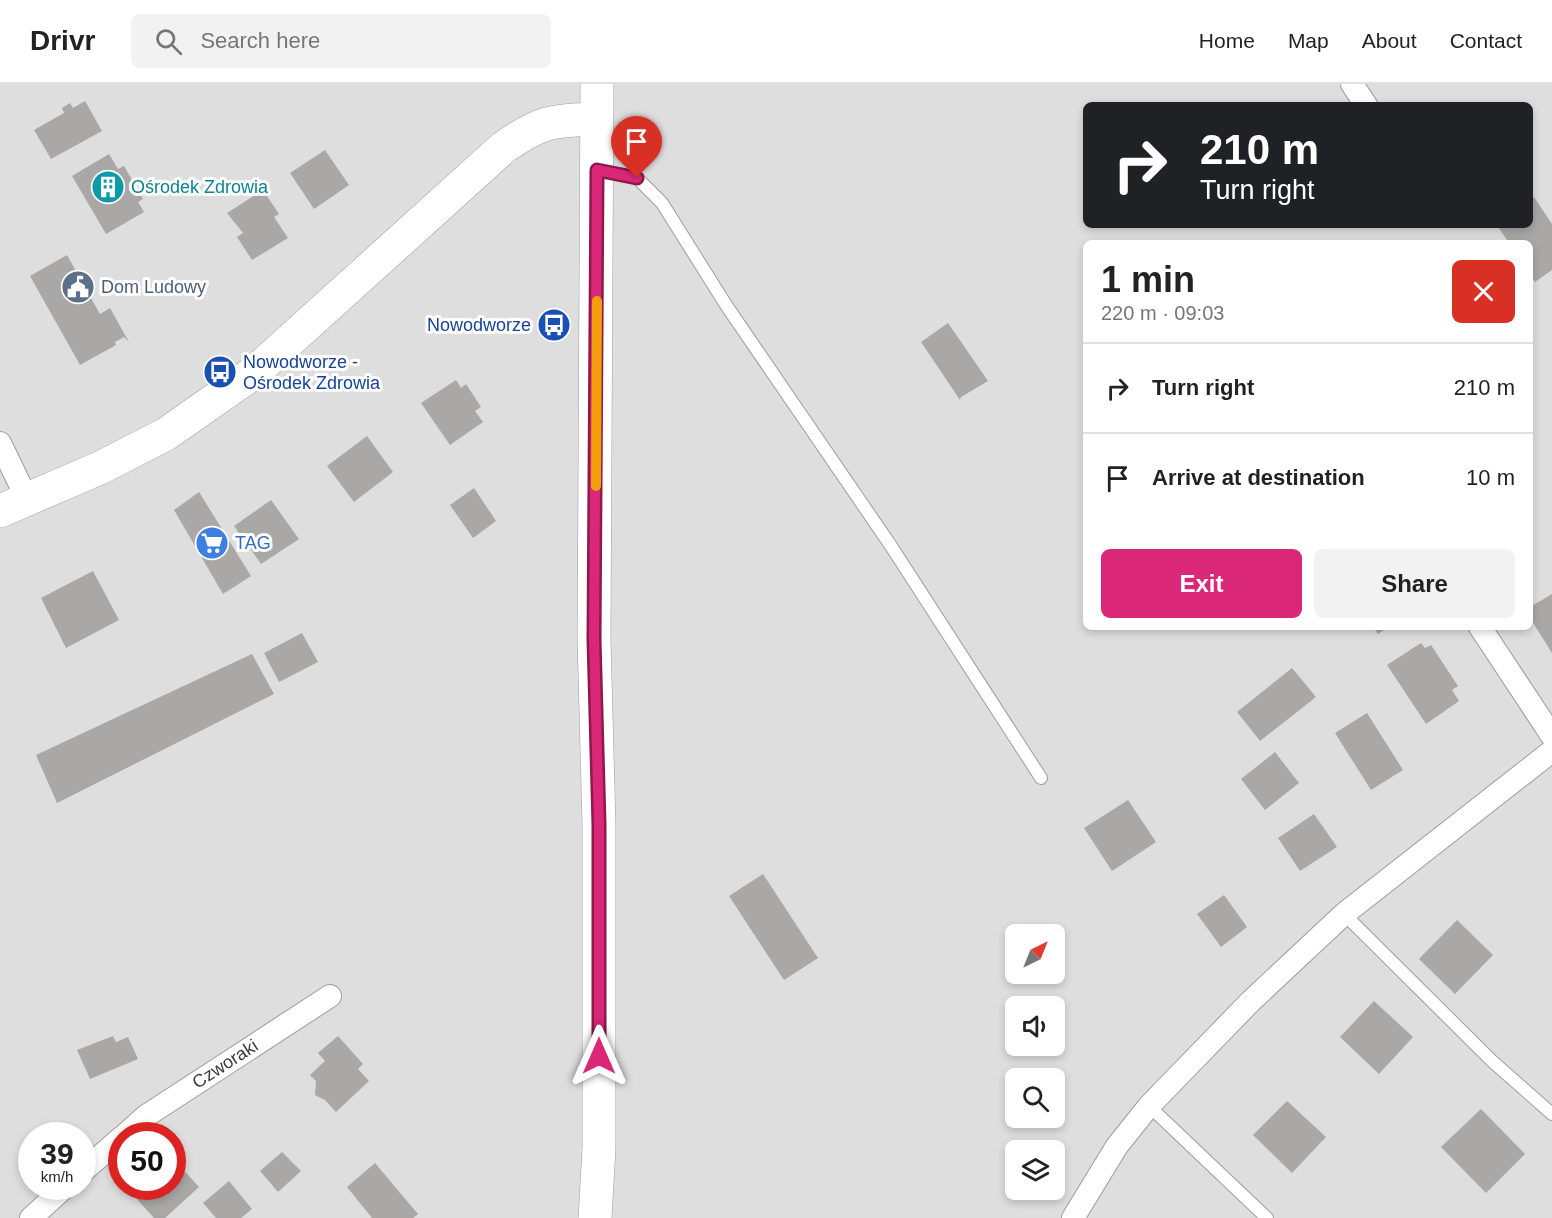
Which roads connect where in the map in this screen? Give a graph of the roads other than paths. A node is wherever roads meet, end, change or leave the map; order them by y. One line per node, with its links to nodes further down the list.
1 (597, 84): 4 (main road)
2 (1352, 84): 3 (street)
3 (1364, 102)
4 (596, 119): 5 (main road); 7 (main road)
5 (597, 170): 11 (lane); 21 (main road)
6 (0, 443): 7 (street)
7 (13, 505)
8 (1482, 630): 9 (street)
9 (1552, 736)
10 (1552, 751): 12 (street)
11 (1041, 777)
12 (1344, 914): 14 (street); 15 (lane)
13 (330, 996): 16 (street, Czworaki)
14 (1149, 1106): 22 (street); 23 (lane)
15 (1552, 1114)
16 (139, 1122)
17 (108, 1149): 18 (street, Czworaki)
18 (96, 1159)
19 (51, 1200): 20 (street)
20 (31, 1218)
21 (595, 1218)
22 (1073, 1218)
23 (1267, 1218)

